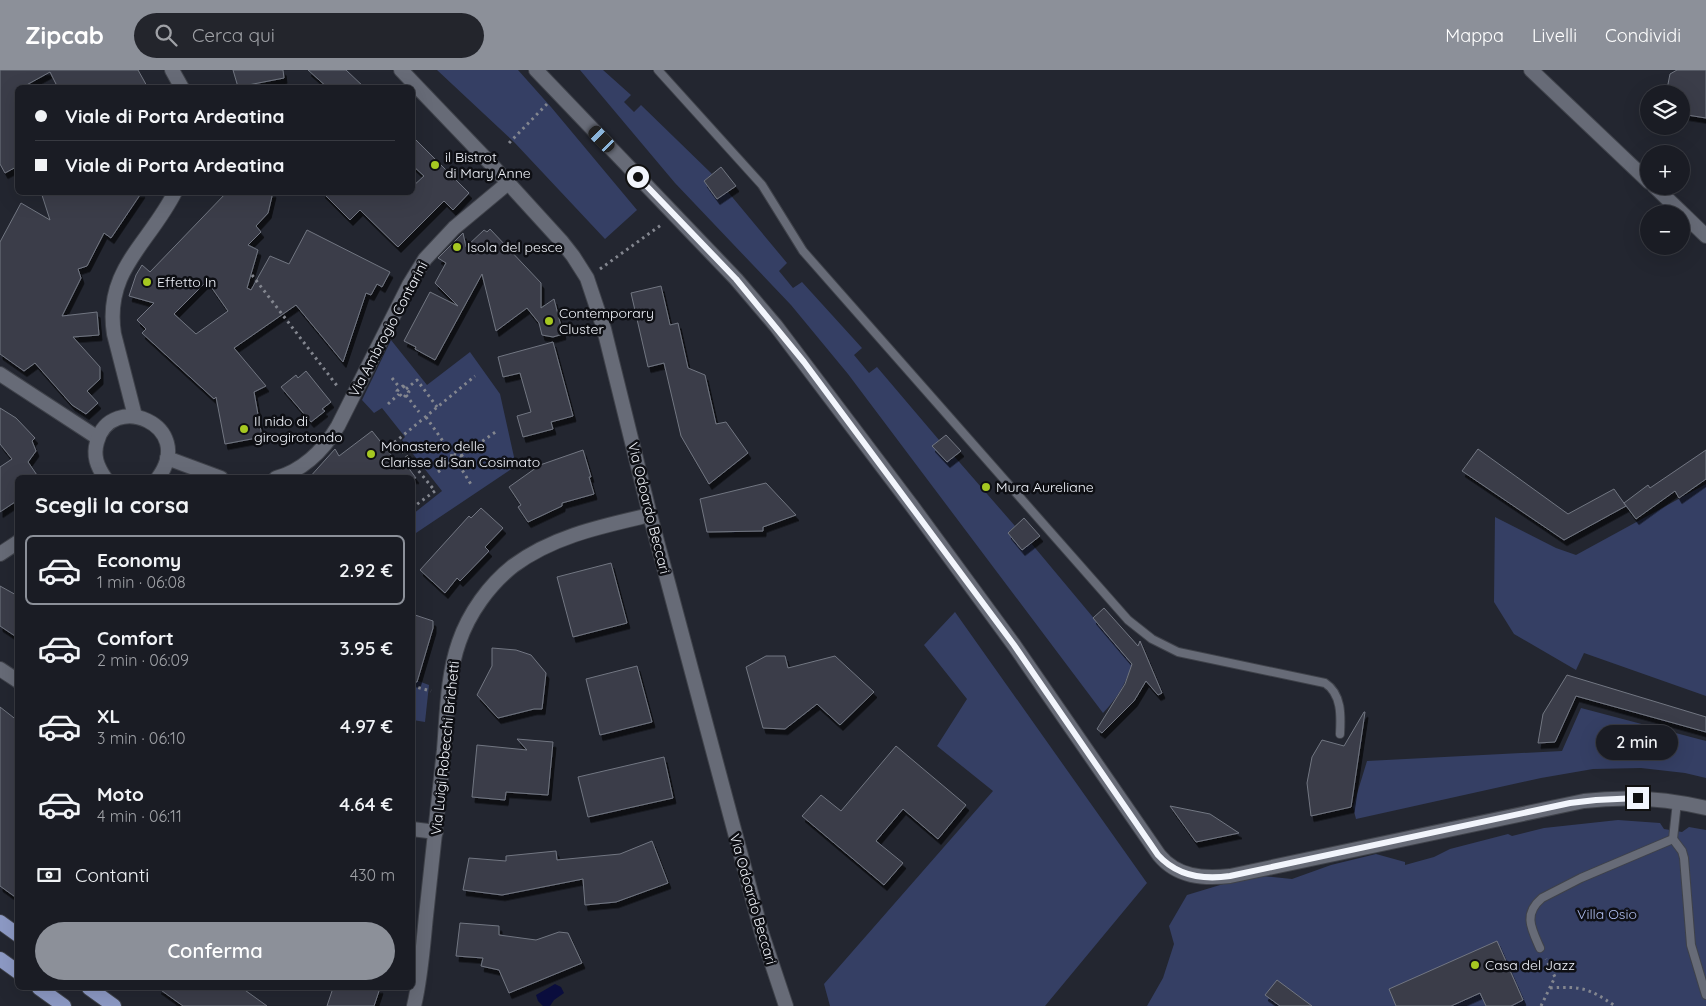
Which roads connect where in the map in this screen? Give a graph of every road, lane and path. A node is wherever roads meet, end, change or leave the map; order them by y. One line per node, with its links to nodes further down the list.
1 (172, 70): 6 (street)
2 (402, 70): 10 (street, Via Odoardo Beccari)
3 (536, 70): 13 (street)
4 (658, 70): 49 (lane)
5 (1531, 70): 9 (street)
6 (180, 85)
7 (547, 104): 8 (path)
8 (509, 143)
9 (1640, 173)
10 (508, 183): 16 (street, Via Odoardo Beccari); 41 (street, Via Ambrogio Contarini)
11 (173, 195): 28 (street)
12 (1663, 195): 14 (street)
13 (674, 215): 16 (path); 50 (street)
14 (1706, 236)
15 (252, 275): 22 (path)
16 (587, 278): 44 (street, Via Odoardo Beccari)
17 (0, 374): 31 (street)
18 (475, 376): 26 (path)
19 (392, 378): 20 (path)
20 (400, 388): 21 (path); 23 (path)
21 (406, 389): 24 (path); 26 (path)
22 (343, 393)
23 (400, 394): 24 (path); 25 (path)
24 (406, 395): 27 (path)
25 (388, 404)
26 (437, 407): 29 (path)
27 (419, 412)
28 (134, 416): 31 (street); 34 (street)
29 (426, 417): 32 (path); 43 (path)
30 (497, 431): 33 (path)
31 (98, 438): 38 (street)
32 (452, 454): 33 (path); 35 (path)
33 (461, 456): 36 (path)
34 (168, 458): 39 (street); 40 (street)
35 (450, 463): 36 (path); 37 (path)
36 (459, 465): 42 (path)
37 (438, 472)
38 (103, 475)
39 (160, 475)
40 (213, 475)
41 (284, 475)
42 (472, 486)
43 (415, 506)
44 (650, 515): 53 (street, Via Luigi Robecchi Brichetti); 67 (street, Via Odoardo Beccari)
45 (15, 544): 46 (street)
46 (0, 554)
47 (0, 668): 48 (street)
48 (15, 679)
49 (1340, 734)
50 (1677, 802): 51 (street); 54 (lane)
51 (1706, 808)
52 (415, 829): 53 (street)
53 (436, 832): 66 (street, Via Luigi Robecchi Brichetti)
54 (1673, 835): 57 (lane); 63 (lane)
55 (0, 922): 56 (main road)
56 (15, 933)
57 (1540, 948): 60 (path)
58 (0, 959): 59 (main road)
59 (15, 970)
60 (1550, 988): 68 (path); 69 (path)
61 (42, 990): 64 (main road)
62 (92, 990): 65 (main road)
63 (1706, 994)
64 (64, 1006)
65 (114, 1006)
66 (414, 1006)
67 (786, 1006)
68 (1541, 1006)
69 (1615, 1006)

